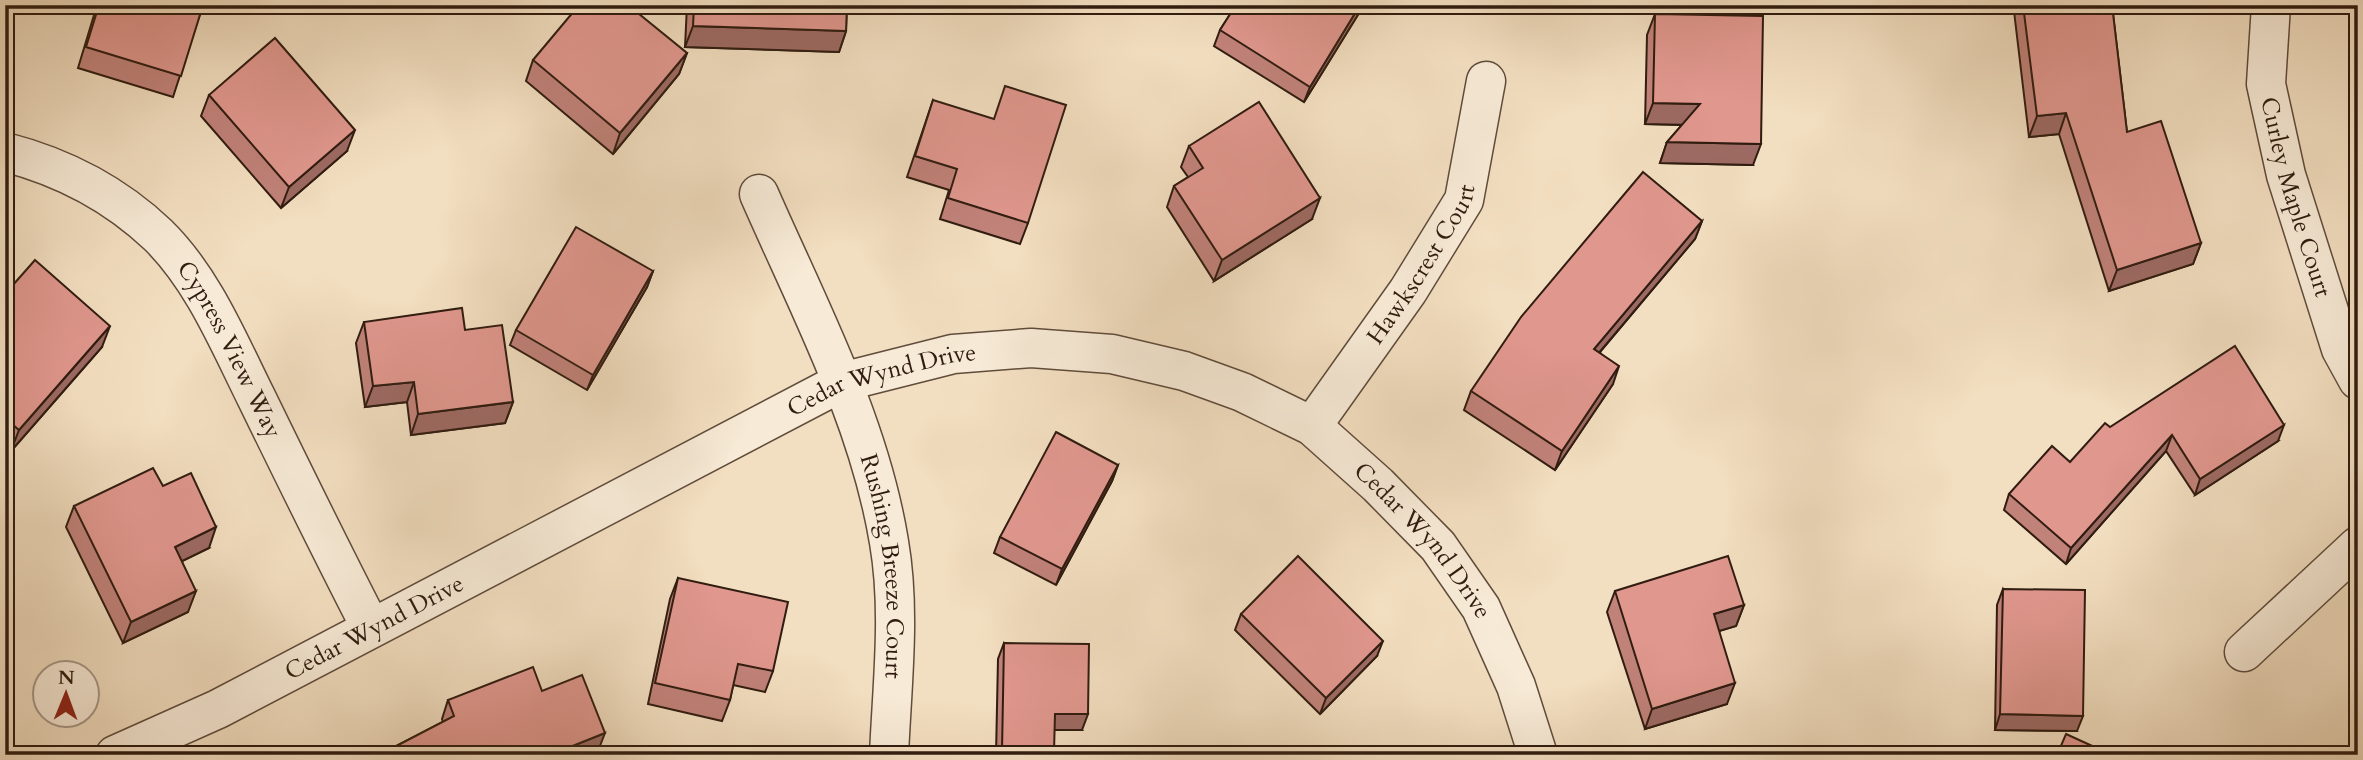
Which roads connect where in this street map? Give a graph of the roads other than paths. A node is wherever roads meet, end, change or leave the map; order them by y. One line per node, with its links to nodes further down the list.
1 (2271, 5): 5 (street, Curley Maple Court)
2 (1486, 81): 7 (street, Hawkscrest Court)
3 (5, 152): 9 (street, Cypress View Way)
4 (759, 194): 6 (street, Rushing Breeze Court)
5 (2358, 380)
6 (842, 382): 7 (street, Cedar Wynd Drive); 9 (street, Cedar Wynd Drive); 12 (street, Rushing Breeze Court)
7 (1312, 426): 13 (street, Cedar Wynd Drive)
8 (2358, 546): 10 (street)
9 (371, 628): 11 (street, Cedar Wynd Drive)
10 (2244, 652)
11 (115, 755)
12 (889, 755)
13 (1538, 755)

